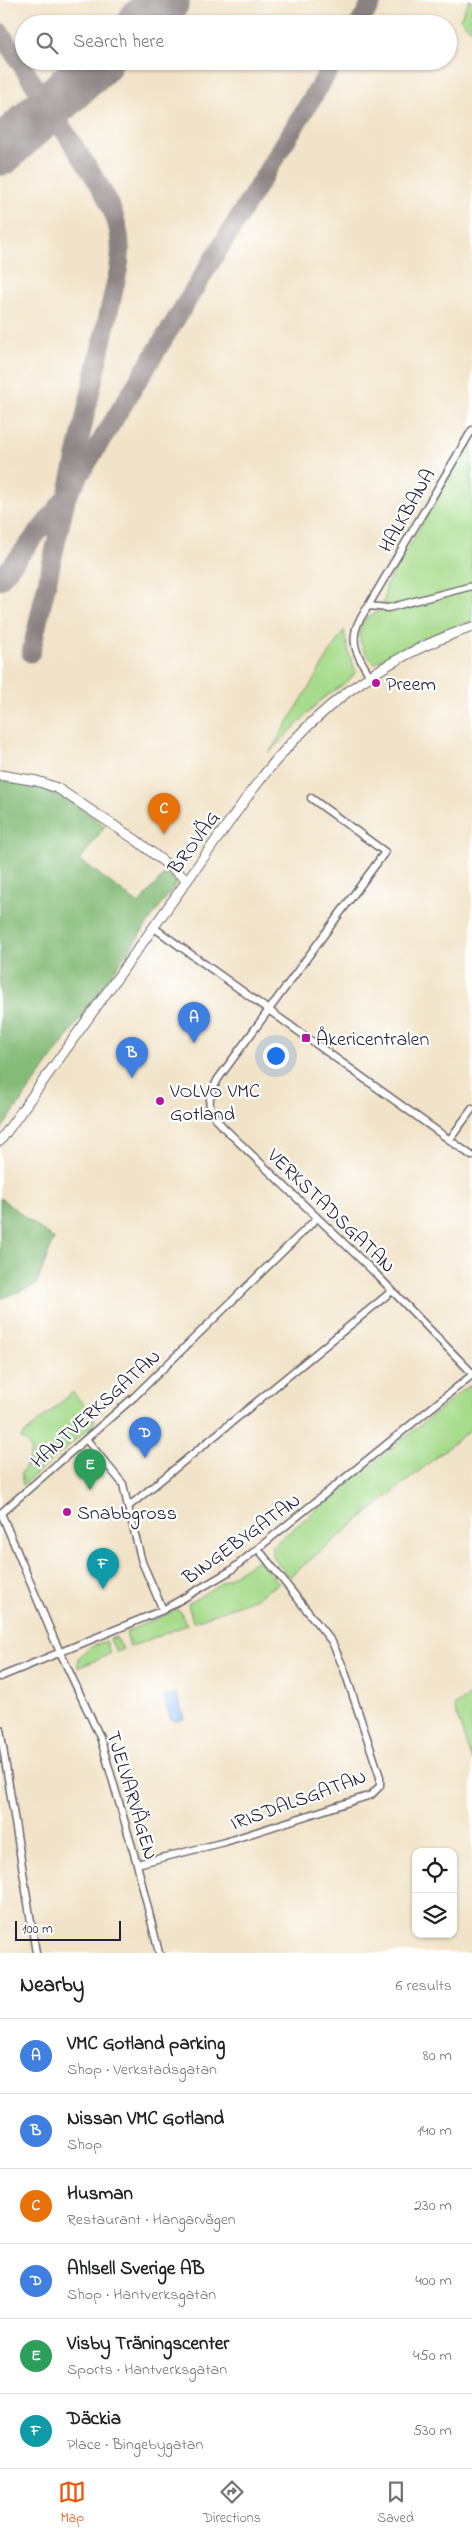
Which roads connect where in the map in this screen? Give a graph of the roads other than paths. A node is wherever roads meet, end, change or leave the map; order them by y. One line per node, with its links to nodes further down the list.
1 (472, 430): 3 (street, HALKBANA)
2 (472, 586): 3 (street)
3 (369, 606): 5 (street, HALKBANA)
4 (472, 627): 5 (main road, BROVÄG)
5 (370, 676): 8 (main road, BROVÄG)
6 (0, 775): 8 (main road)
7 (310, 798): 10 (street, VERKSTADSGATAN)
8 (187, 880): 9 (main road, BROVÄG)
9 (153, 928): 10 (street); 13 (main road, BROVÄG)
10 (267, 1011): 12 (street); 15 (street, VERKSTADSGATAN)
11 (472, 1109): 12 (street)
12 (450, 1139): 14 (street)
13 (0, 1141)
14 (472, 1156)
15 (317, 1218): 16 (street, VERKSTADSGATAN); 18 (street, HANTVERKSGATAN)
16 (392, 1291): 17 (street, VERKSTADSGATAN); 19 (street)
17 (472, 1374): 20 (street, BINGEBYGATAN)
18 (86, 1439): 19 (street); 22 (street, HANTVERKSGATAN)
19 (128, 1507): 21 (street)
20 (259, 1550): 21 (street, BINGEBYGATAN); 25 (street, IRISDALSGATAN)
21 (163, 1610): 22 (street, BINGEBYGATAN)
22 (61, 1653): 23 (street, BINGEBYGATAN); 25 (street, TJELVARVÄGEN)
23 (0, 1677)
24 (0, 1729): 26 (street)
25 (138, 1864): 27 (street, TJELVARVÄGEN)
26 (36, 1953)
27 (159, 1953)

